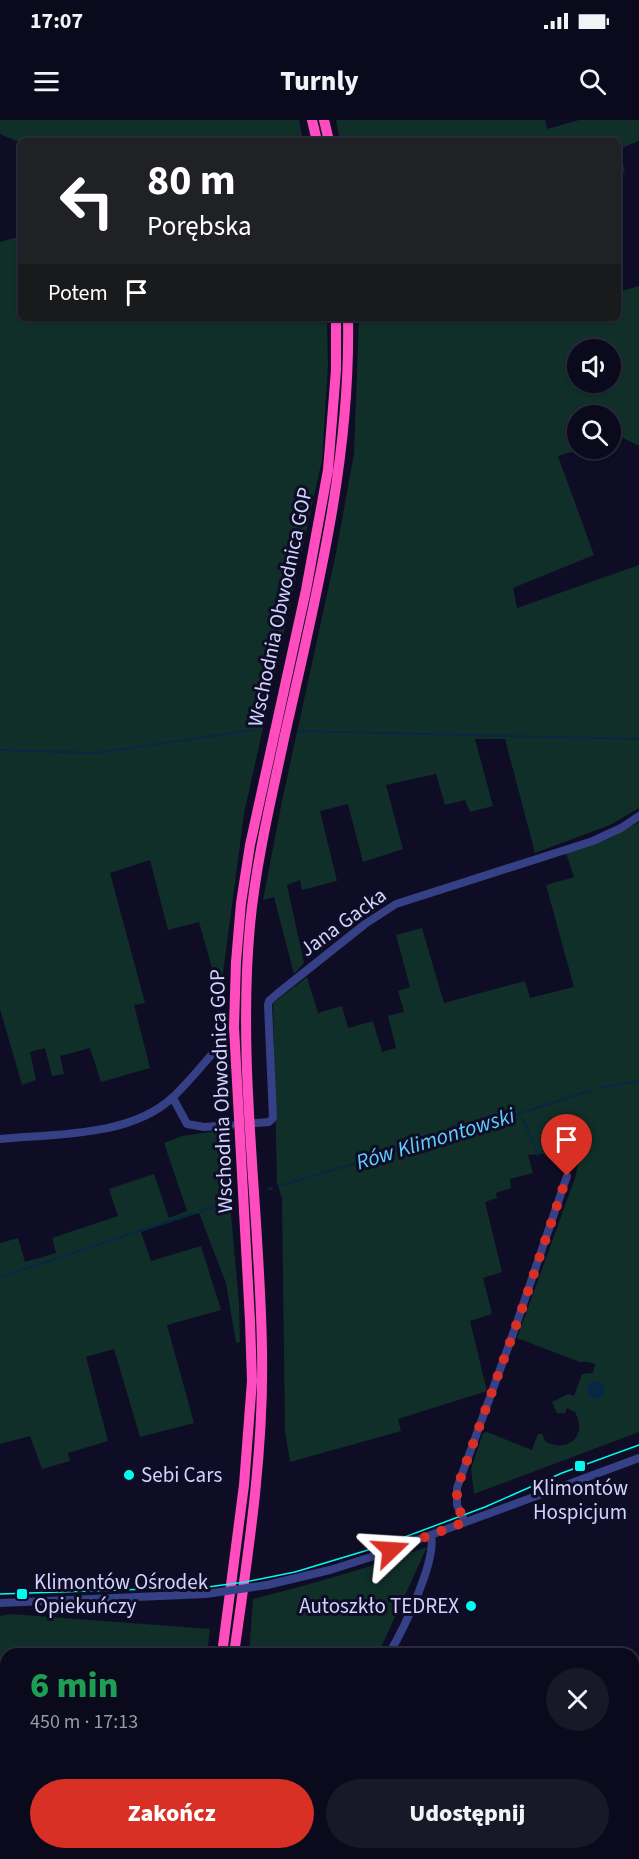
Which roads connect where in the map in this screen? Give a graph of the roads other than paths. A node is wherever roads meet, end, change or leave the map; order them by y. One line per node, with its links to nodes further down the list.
1 (312, 120): 3 (highway)
2 (325, 122): 4 (highway)
3 (315, 138)
4 (328, 138)
5 (336, 321): 18 (highway, Wschodnia Obwodnica GOP)
6 (348, 321): 19 (highway, Wschodnia Obwodnica GOP)
7 (639, 816): 10 (street, Jana Gacka)
8 (223, 1042): 9 (street)
9 (173, 1098): 11 (street); 12 (street)
10 (256, 1123)
11 (231, 1125)
12 (0, 1139)
13 (567, 1176): 15 (street)
14 (639, 1458): 15 (street)
15 (465, 1522): 16 (street)
16 (431, 1535): 17 (street, bridge); 20 (street)
17 (0, 1603)
18 (223, 1648)
19 (235, 1648)
20 (392, 1648)

